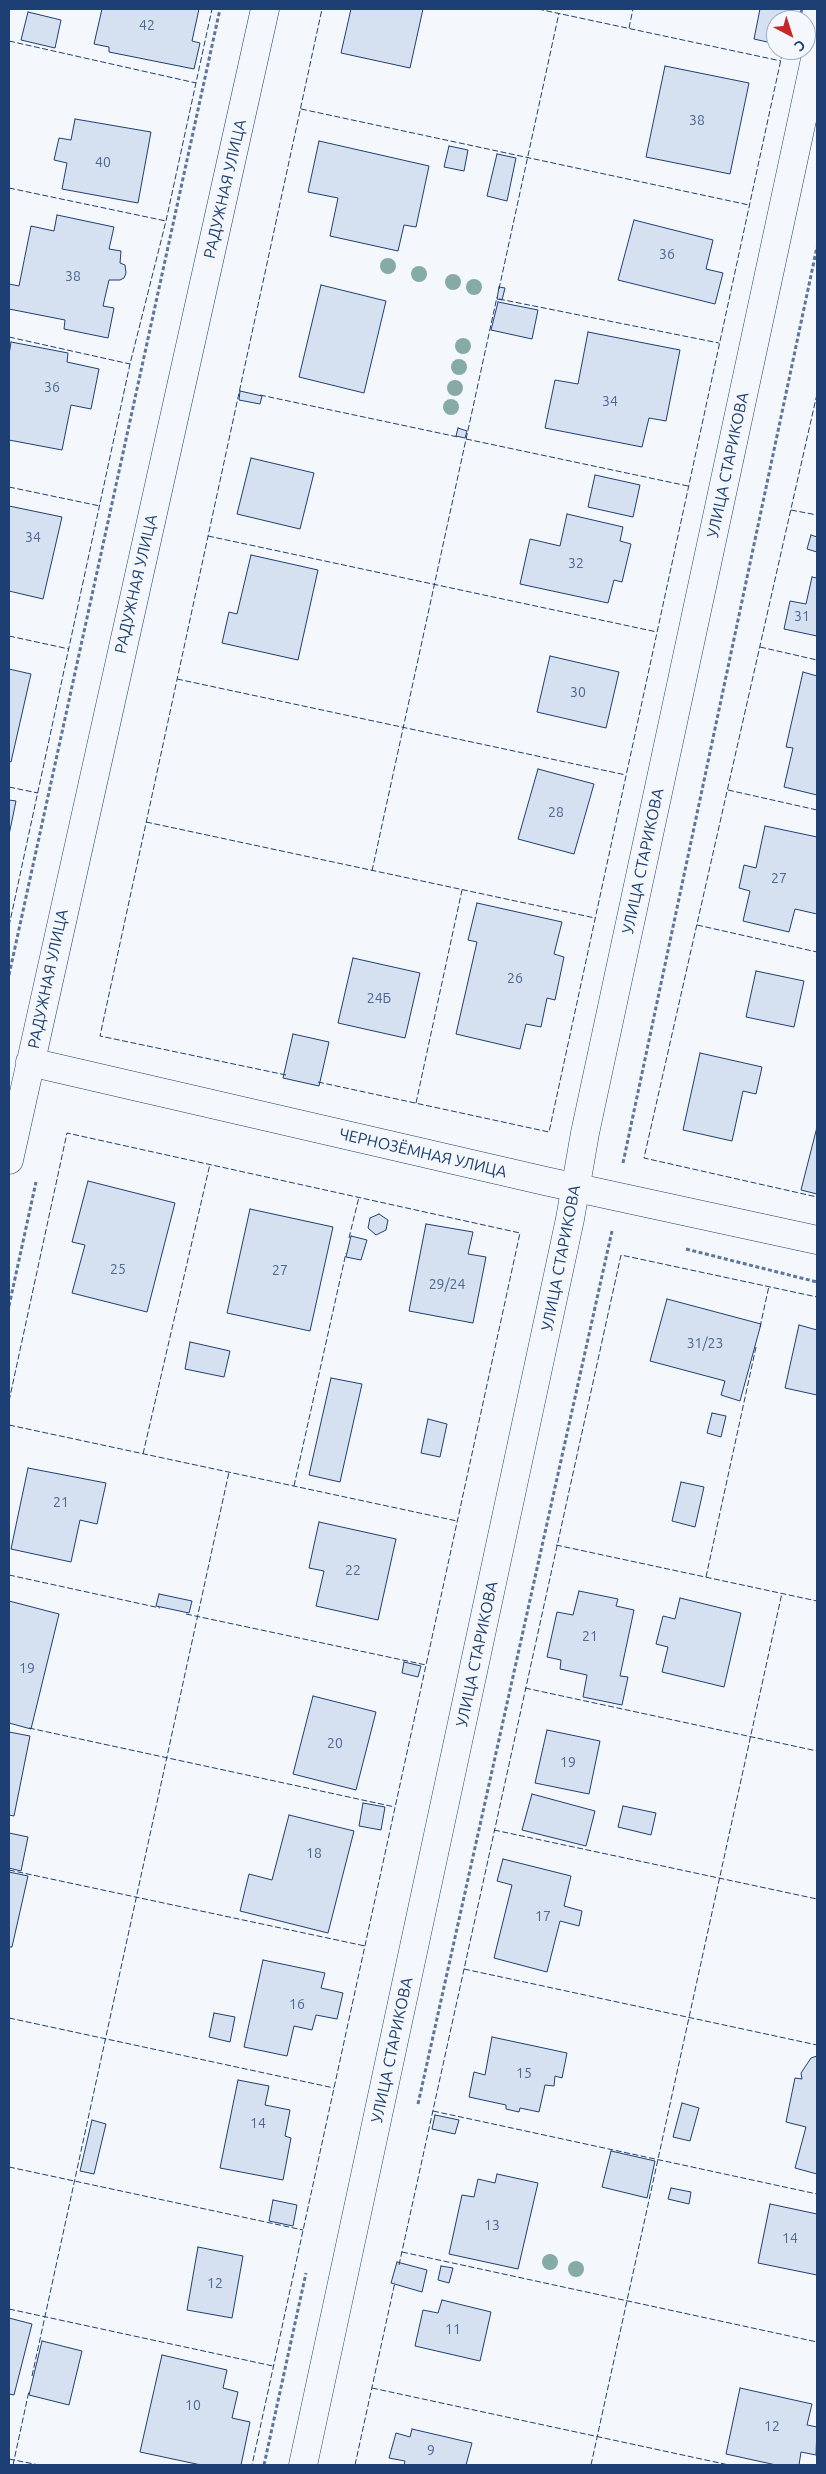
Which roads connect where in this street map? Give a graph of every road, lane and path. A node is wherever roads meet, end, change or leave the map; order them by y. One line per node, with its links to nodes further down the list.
1 (220, 9): 6 (path)
2 (265, 9): 7 (street, РАДУЖНАЯ УЛИЦА)
3 (817, 50): 4 (street, УЛИЦА СТАРИКОВА)
4 (813, 95): 9 (street, УЛИЦА СТАРИКОВА)
5 (817, 247): 10 (path)
6 (9, 975)
7 (30, 1062): 8 (street, РАДУЖНАЯ УЛИЦА); 9 (street, ЧЕРНОЗЁМНАЯ УЛИЦА)
8 (9, 1160)
9 (575, 1187): 10 (street, ЧЕРНОЗЁМНАЯ УЛИЦА); 13 (street, УЛИЦА СТАРИКОВА)
10 (618, 1197): 11 (street, ЧЕРНОЗЁМНАЯ УЛИЦА); 12 (path)
11 (817, 1240)
12 (418, 2106)
13 (303, 2465)

